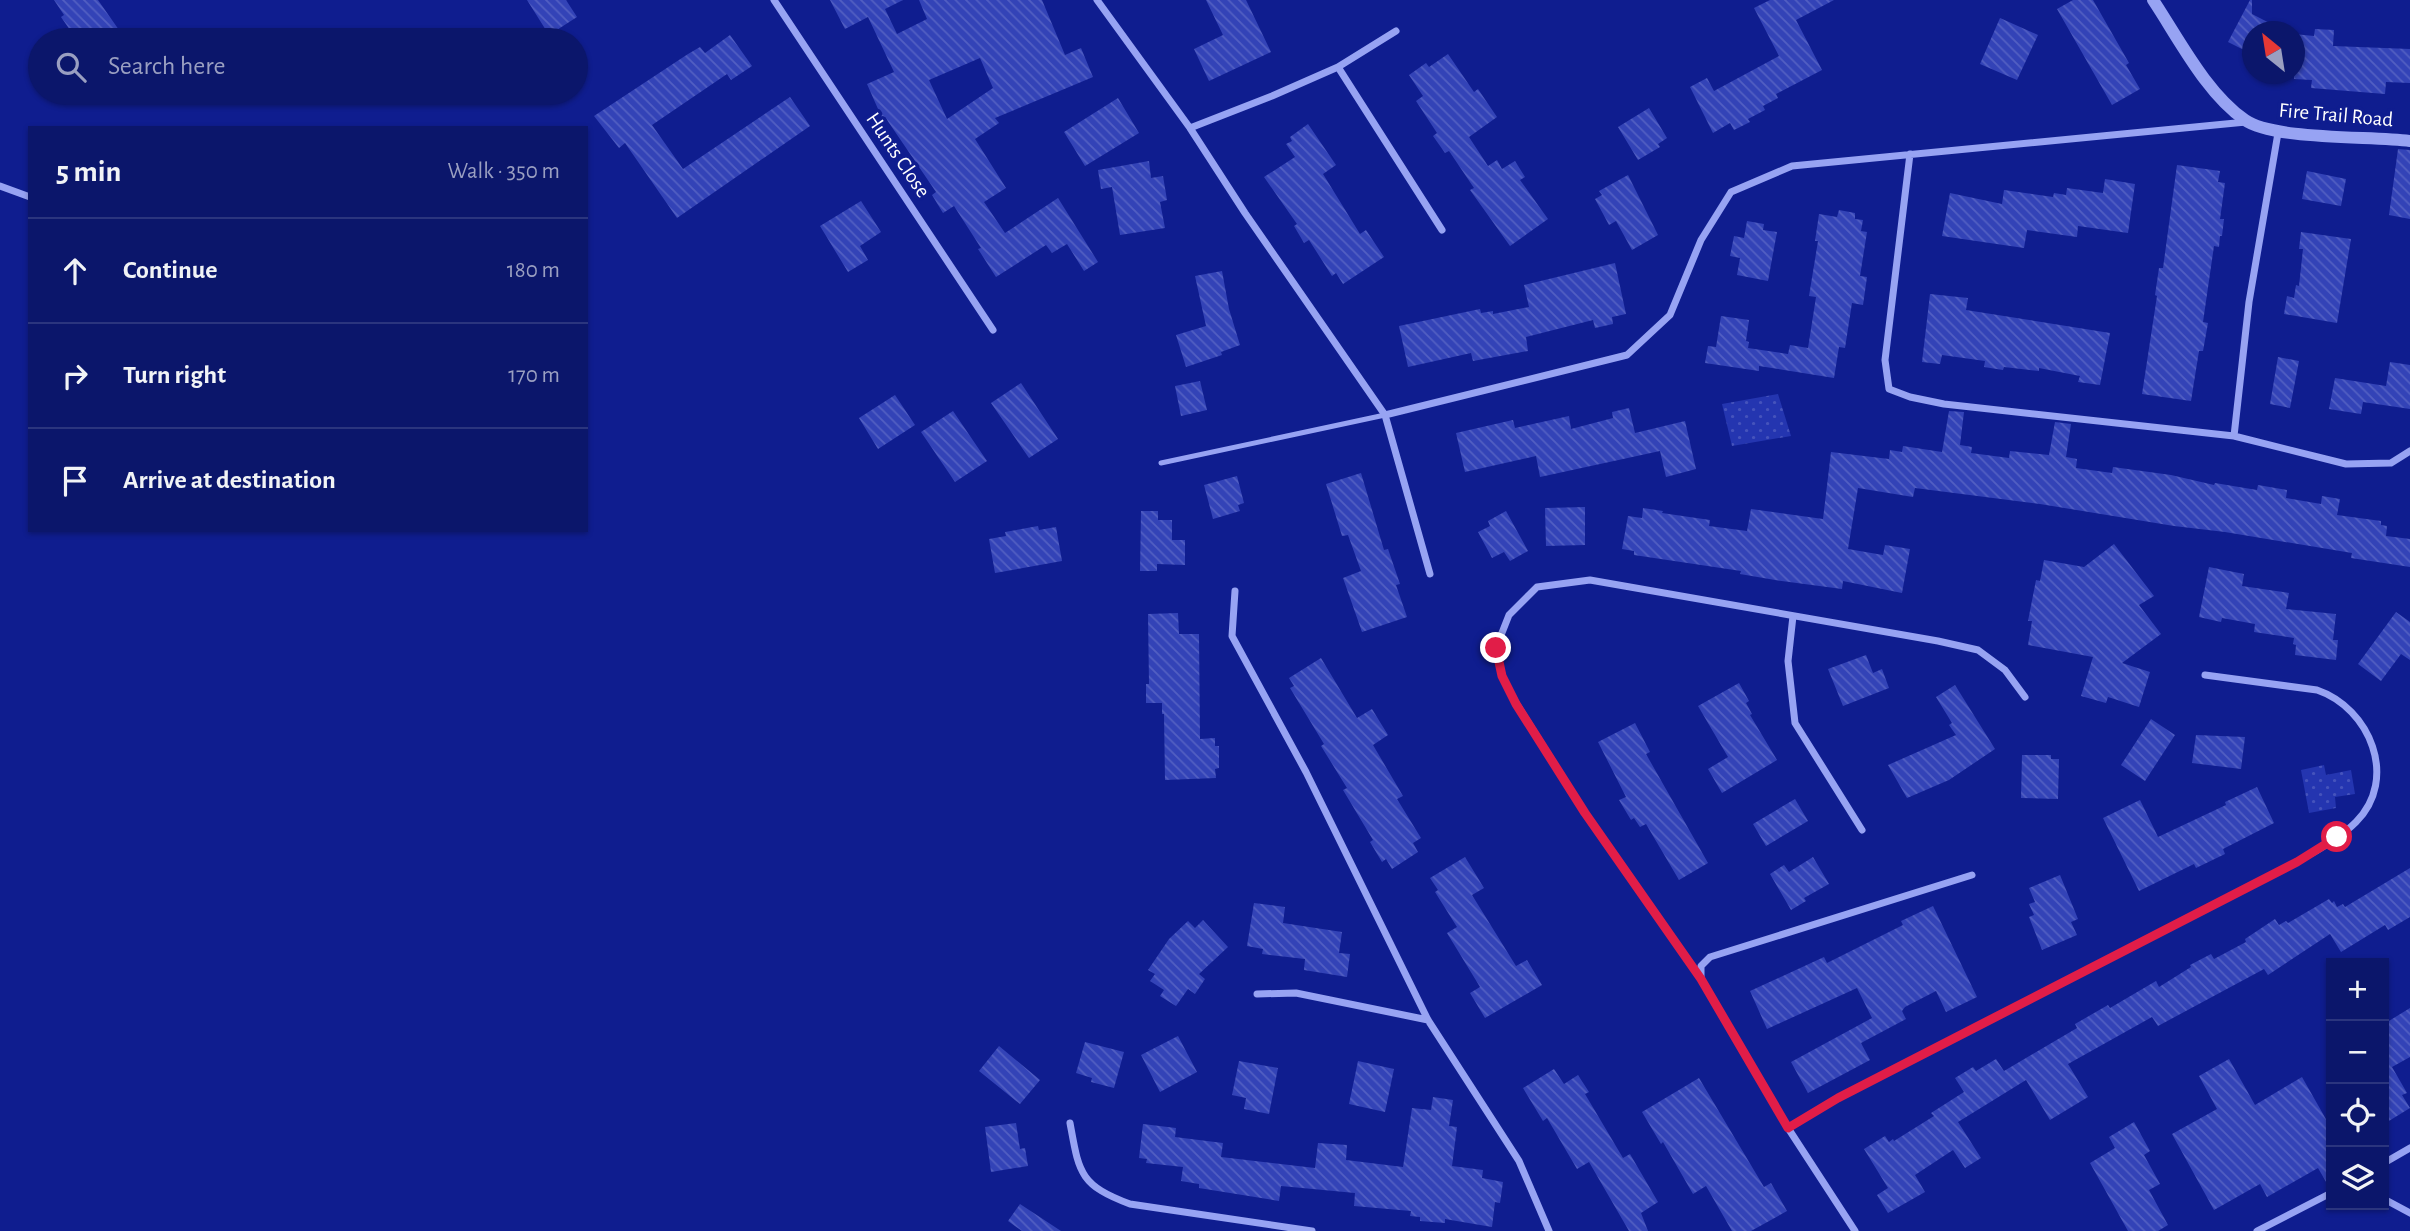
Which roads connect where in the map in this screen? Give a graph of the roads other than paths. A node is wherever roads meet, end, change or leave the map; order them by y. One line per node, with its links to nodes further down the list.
1 (774, 0): 14 (street, Hunts Close)
2 (1097, 0): 7 (street)
3 (2153, 0): 6 (street, Fire Trail Road)
4 (1396, 31): 5 (street)
5 (1338, 67): 7 (street); 13 (street)
6 (2246, 122): 8 (street, Fire Trail Road); 10 (street)
7 (1190, 128): 15 (street)
8 (2278, 133): 9 (street, Fire Trail Road); 16 (street)
9 (2410, 141)
10 (1910, 154): 15 (street); 16 (street)
11 (0, 187): 12 (street)
12 (28, 196)
13 (1442, 230)
14 (993, 330)
15 (1385, 415): 18 (lane); 19 (street)
16 (2234, 436): 17 (street)
17 (2410, 451)
18 (1161, 463)
19 (1430, 574)
20 (1235, 591): 28 (street)
21 (1793, 616): 23 (street); 24 (street); 26 (street)
22 (2205, 675): 30 (street)
23 (2025, 697)
24 (1862, 830)
25 (1972, 875): 26 (street)
26 (1701, 979): 30 (street)
27 (1257, 994): 28 (street)
28 (1428, 1020): 37 (street)
29 (1070, 1123): 36 (street)
30 (1788, 1128): 38 (street)
31 (2410, 1148): 32 (street)
32 (2389, 1160)
33 (2326, 1195): 39 (street)
34 (2389, 1202): 35 (street)
35 (2410, 1213)
36 (1312, 1231)
37 (1549, 1231)
38 (1855, 1231)
39 (2257, 1231)

